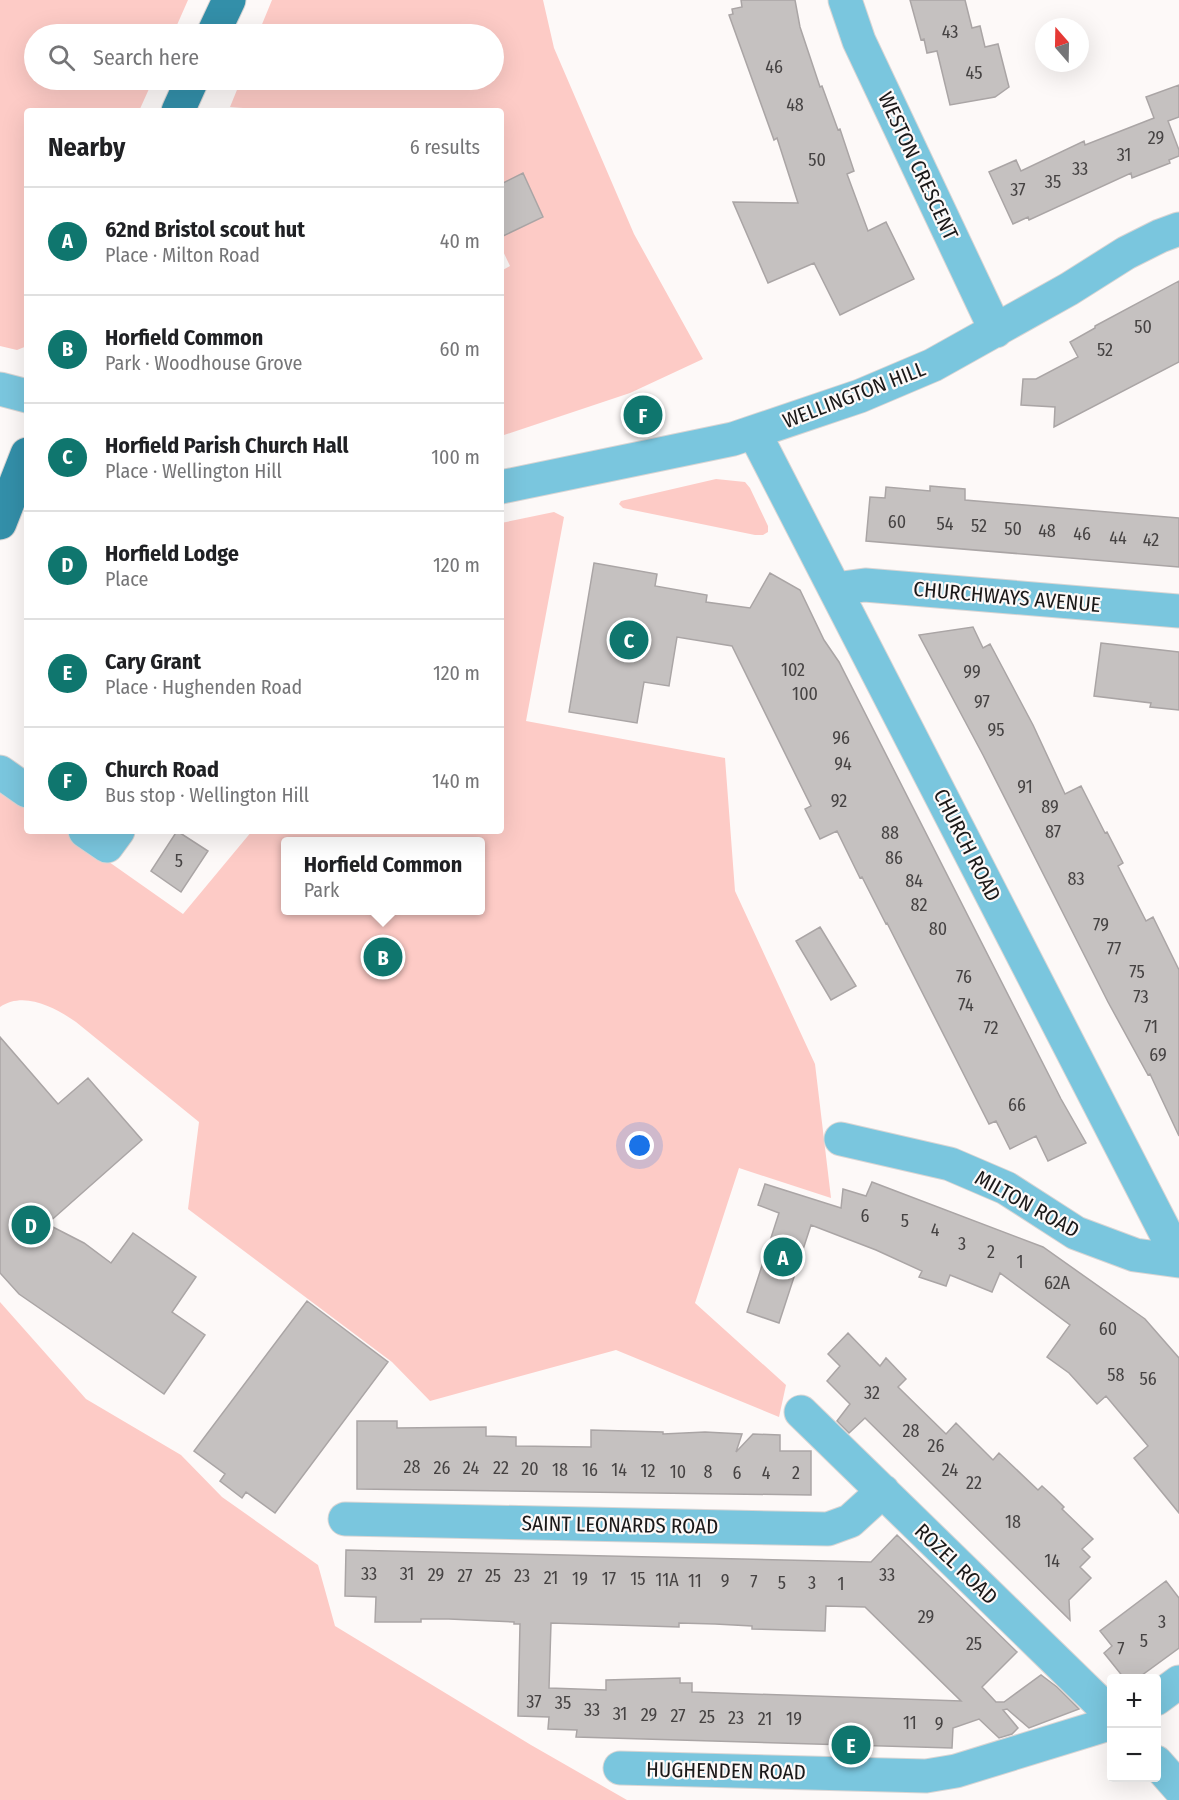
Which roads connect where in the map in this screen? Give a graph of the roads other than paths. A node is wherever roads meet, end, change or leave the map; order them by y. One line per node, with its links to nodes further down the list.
1 (228, 0): 3 (main road)
2 (845, 0): 7 (street, WESTON CRESCENT)
3 (217, 24)
4 (187, 90): 5 (main road)
5 (179, 108)
6 (1179, 229): 7 (street, WELLINGTON HILL)
7 (996, 331): 10 (street, WELLINGTON HILL)
8 (0, 389): 9 (street)
9 (24, 395)
10 (754, 432): 12 (street, WELLINGTON HILL); 14 (street, CHURCH ROAD)
11 (24, 462): 13 (main road)
12 (504, 486)
13 (0, 523)
14 (835, 589): 15 (street, CHURCHWAYS AVENUE); 21 (street, CHURCH ROAD)
15 (1179, 611)
16 (0, 772): 17 (street)
17 (24, 789)
18 (89, 834): 19 (street)
19 (116, 834)
20 (841, 1139): 21 (street, MILTON ROAD)
21 (1179, 1260)
22 (801, 1412): 23 (street, ROZEL ROAD)
23 (883, 1491): 24 (street, SAINT LEONARDS ROAD); 27 (street, ROZEL ROAD)
24 (345, 1519)
25 (1179, 1682): 26 (street)
26 (1161, 1695)
27 (1107, 1710)
28 (1107, 1725): 29 (street, HUGHENDEN ROAD)
29 (620, 1768)
30 (1161, 1768): 31 (street)
31 (1179, 1788)

